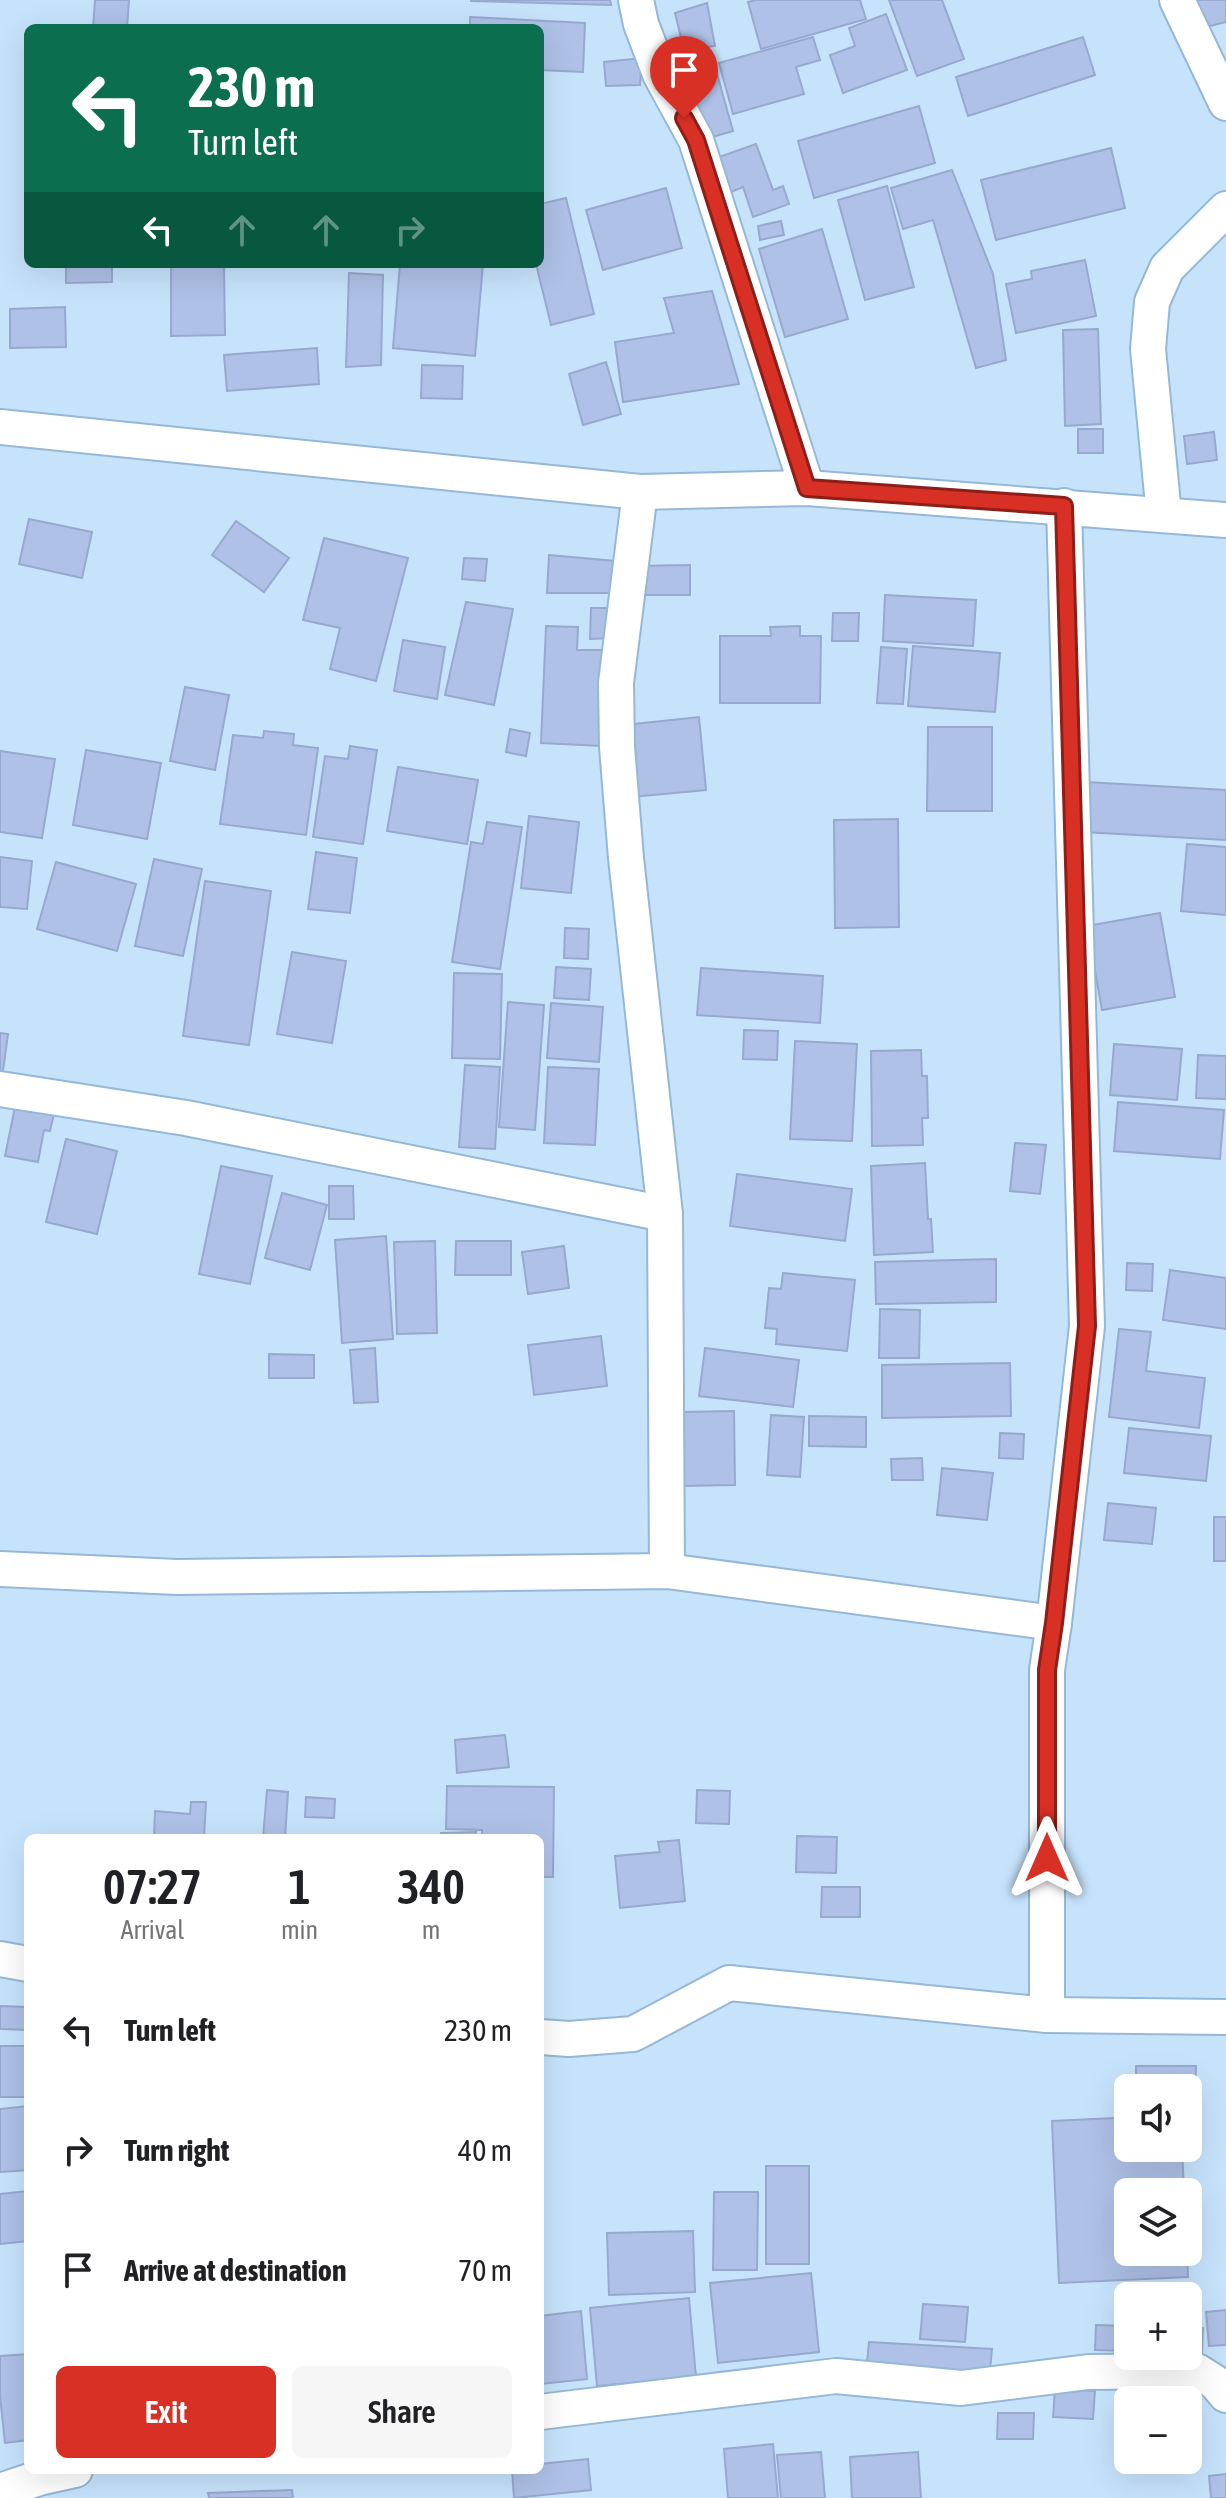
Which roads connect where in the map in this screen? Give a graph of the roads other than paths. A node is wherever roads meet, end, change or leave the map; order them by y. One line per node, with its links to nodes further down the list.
1 (636, 0): 6 (street)
2 (1177, 0): 3 (street)
3 (1226, 103)
4 (1226, 209): 9 (street)
5 (0, 427): 7 (street)
6 (807, 488): 7 (street); 8 (street)
7 (640, 492): 12 (street)
8 (1064, 506): 9 (street); 15 (street)
9 (1164, 515): 10 (street)
10 (1226, 520)
11 (0, 1089): 12 (street)
12 (665, 1214): 14 (street)
13 (0, 1569): 14 (street)
14 (667, 1571): 15 (street)
15 (1054, 1623): 18 (street)
16 (0, 1959): 17 (street)
17 (24, 1963)
18 (1047, 2015): 19 (street); 20 (street)
19 (1226, 2017)
20 (544, 2037)
21 (1226, 2395): 22 (street)
22 (544, 2412)
23 (57, 2474): 24 (street)
24 (0, 2491)

